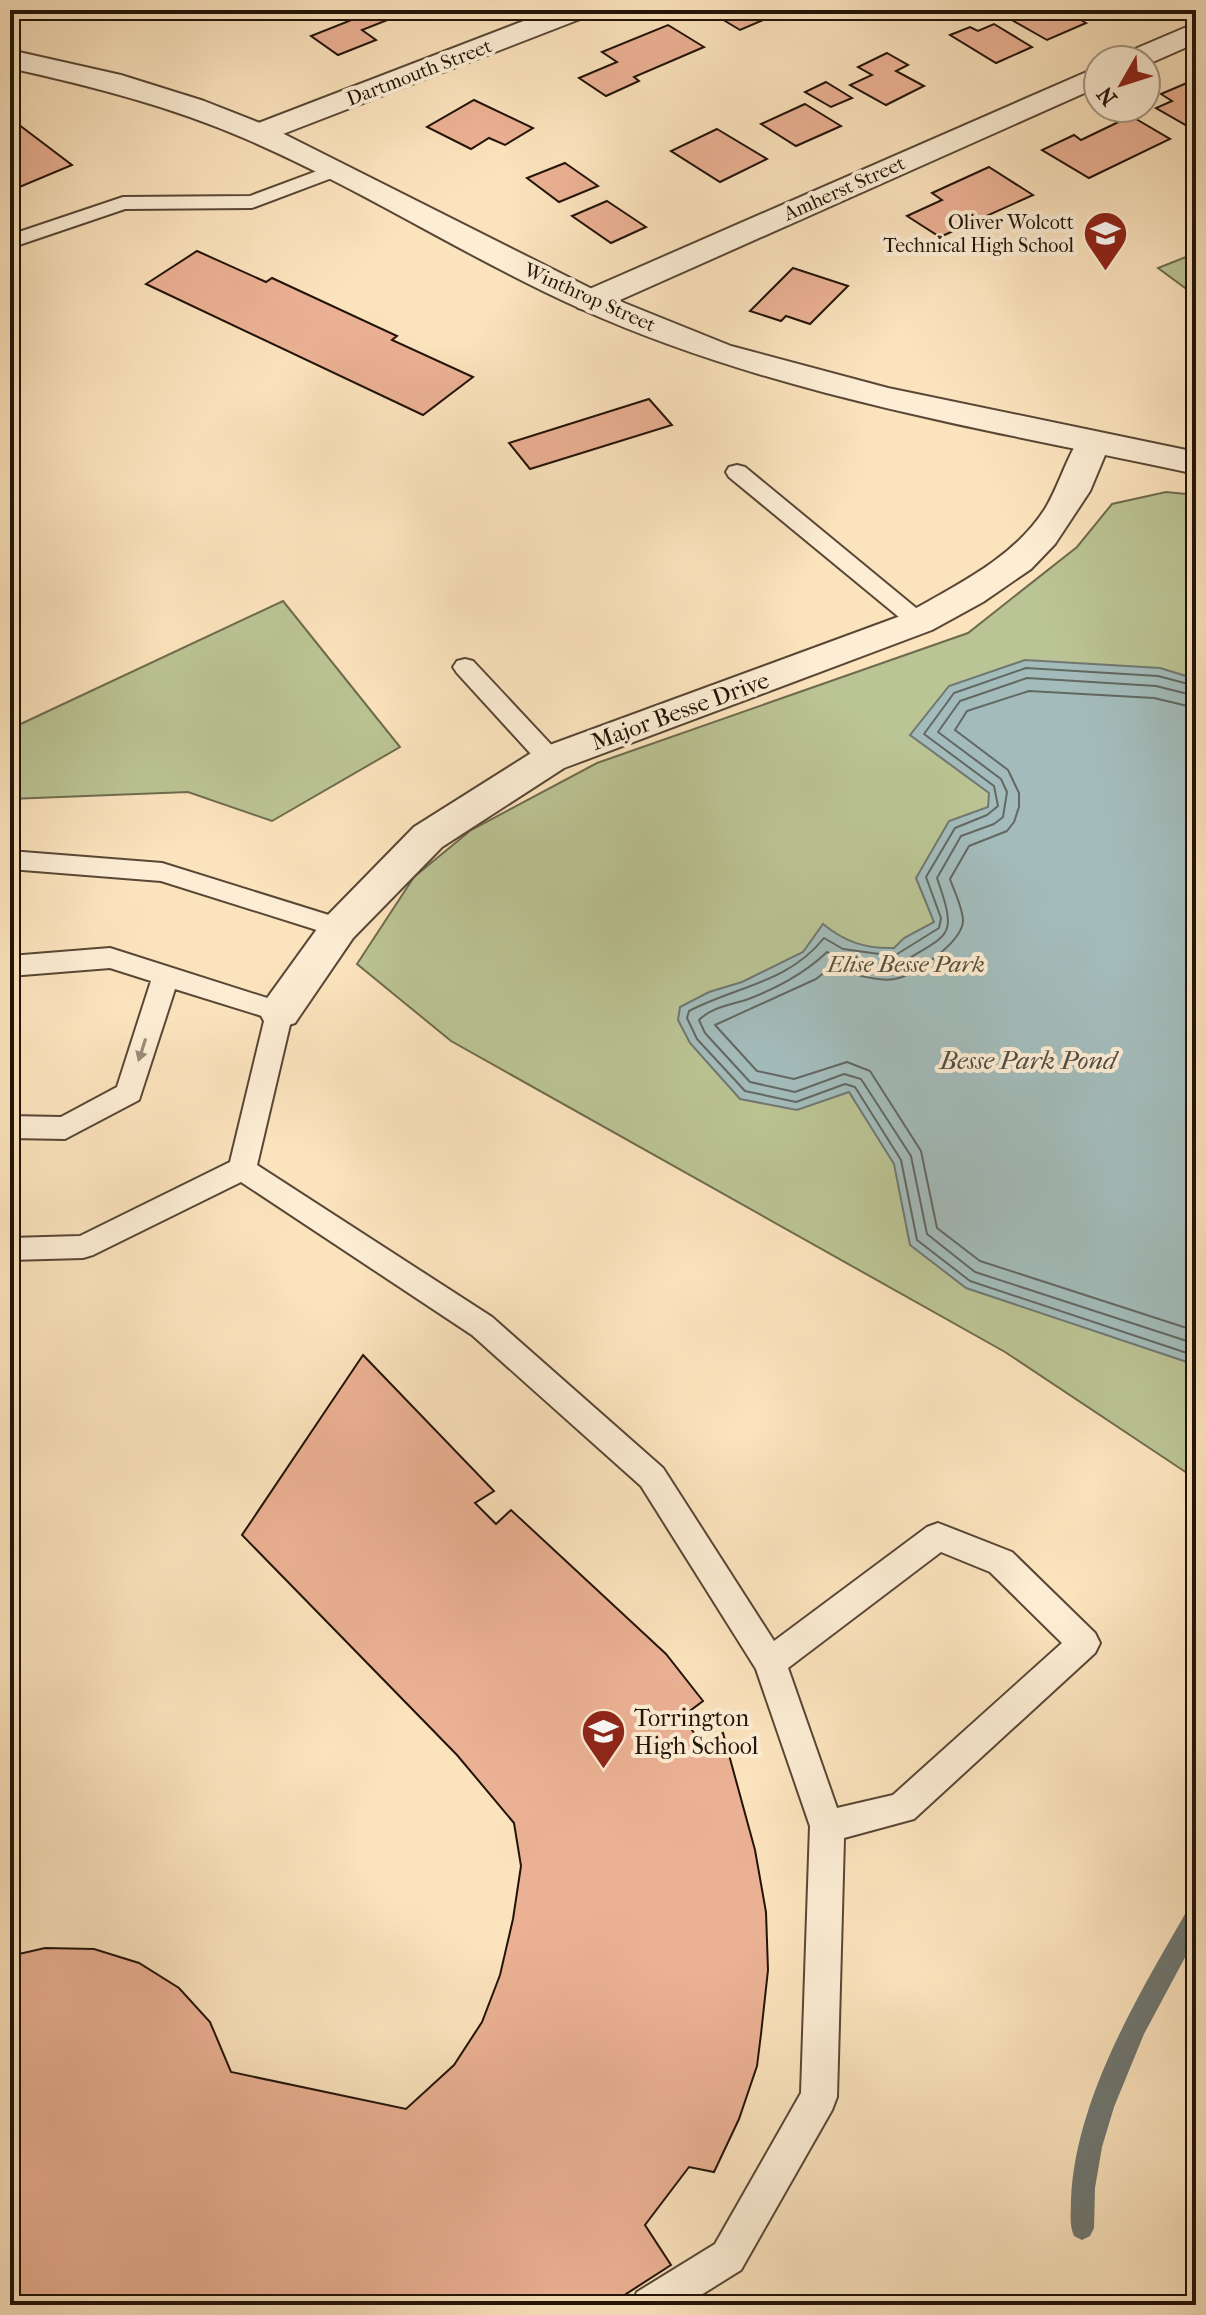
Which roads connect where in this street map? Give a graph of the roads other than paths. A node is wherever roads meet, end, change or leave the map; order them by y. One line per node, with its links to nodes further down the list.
1 (578, 10): 6 (street, Dartmouth Street)
2 (1196, 32): 3 (street)
3 (1162, 47)
4 (10, 59): 6 (street, Winthrop Street)
5 (1082, 83): 9 (street, Amherst Street)
6 (259, 133): 7 (street, Winthrop Street)
7 (333, 171): 8 (lane); 9 (street, Winthrop Street)
8 (10, 242)
9 (590, 301): 10 (street, Winthrop Street)
10 (1093, 443): 11 (street, Winthrop Street); 13 (street, Major Besse Drive)
11 (1196, 463)
12 (737, 472): 13 (lane)
13 (919, 622): 15 (street, Major Besse Drive)
14 (465, 667): 15 (lane)
15 (550, 759): 17 (street, Major Besse Drive)
16 (10, 860): 17 (lane)
17 (339, 928): 20 (street, Major Besse Drive)
18 (10, 966): 19 (lane)
19 (166, 976): 20 (lane); 21 (lane, one-way to 21)
20 (280, 1012): 22 (lane)
21 (10, 1127)
22 (242, 1169): 23 (lane); 24 (lane)
23 (10, 1249)
24 (770, 1663): 25 (lane); 25 (lane)
25 (827, 1826): 26 (lane)
26 (650, 2305)

